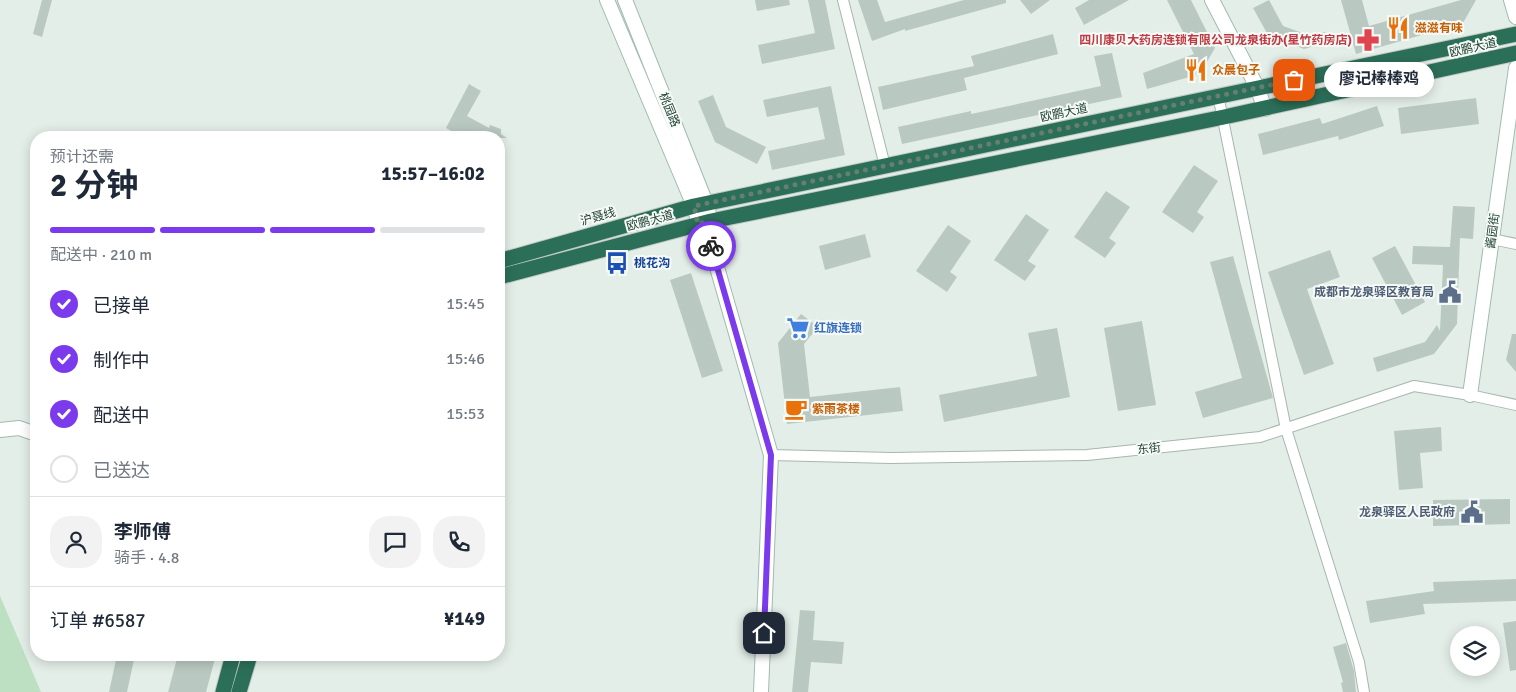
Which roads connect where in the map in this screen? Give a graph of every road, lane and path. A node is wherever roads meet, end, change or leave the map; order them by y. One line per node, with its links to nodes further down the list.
1 (607, 0): 15 (street)
2 (625, 0): 15 (street, 桃园路)
3 (843, 0): 14 (street)
4 (1212, 0): 10 (street)
5 (1511, 0): 6 (street)
6 (1516, 17)
7 (1516, 34): 10 (highway, 欧鹏大道)
8 (1516, 53): 12 (highway, 欧鹏大道)
9 (1516, 68): 17 (street, 酱园街)
10 (1257, 87): 11 (highway, 欧鹏大道); 12 (street)
11 (1218, 95): 13 (street); 14 (highway, 欧鹏大道)
12 (1265, 109): 13 (highway, 欧鹏大道)
13 (1224, 117): 16 (highway, 欧鹏大道); 23 (street)
14 (885, 166): 15 (highway, 欧鹏大道)
15 (700, 204): 16 (street, 桃园路); 19 (highway, 沪聂线)
16 (705, 222): 20 (highway, 欧鹏大道); 26 (street, 桃园路)
17 (1492, 239): 18 (street); 21 (street, 酱园街)
18 (1516, 244)
19 (505, 259)
20 (505, 274)
21 (1470, 395): 22 (street, 东街); 23 (street, 东街)
22 (1516, 404)
23 (1286, 429): 26 (street, 东街); 32 (street)
24 (0, 430): 25 (street)
25 (30, 432)
26 (771, 455): 31 (street, 桃园路)
27 (231, 661): 29 (highway)
28 (248, 661): 30 (highway)
29 (223, 692)
30 (239, 692)
31 (761, 692)
32 (1364, 692)

